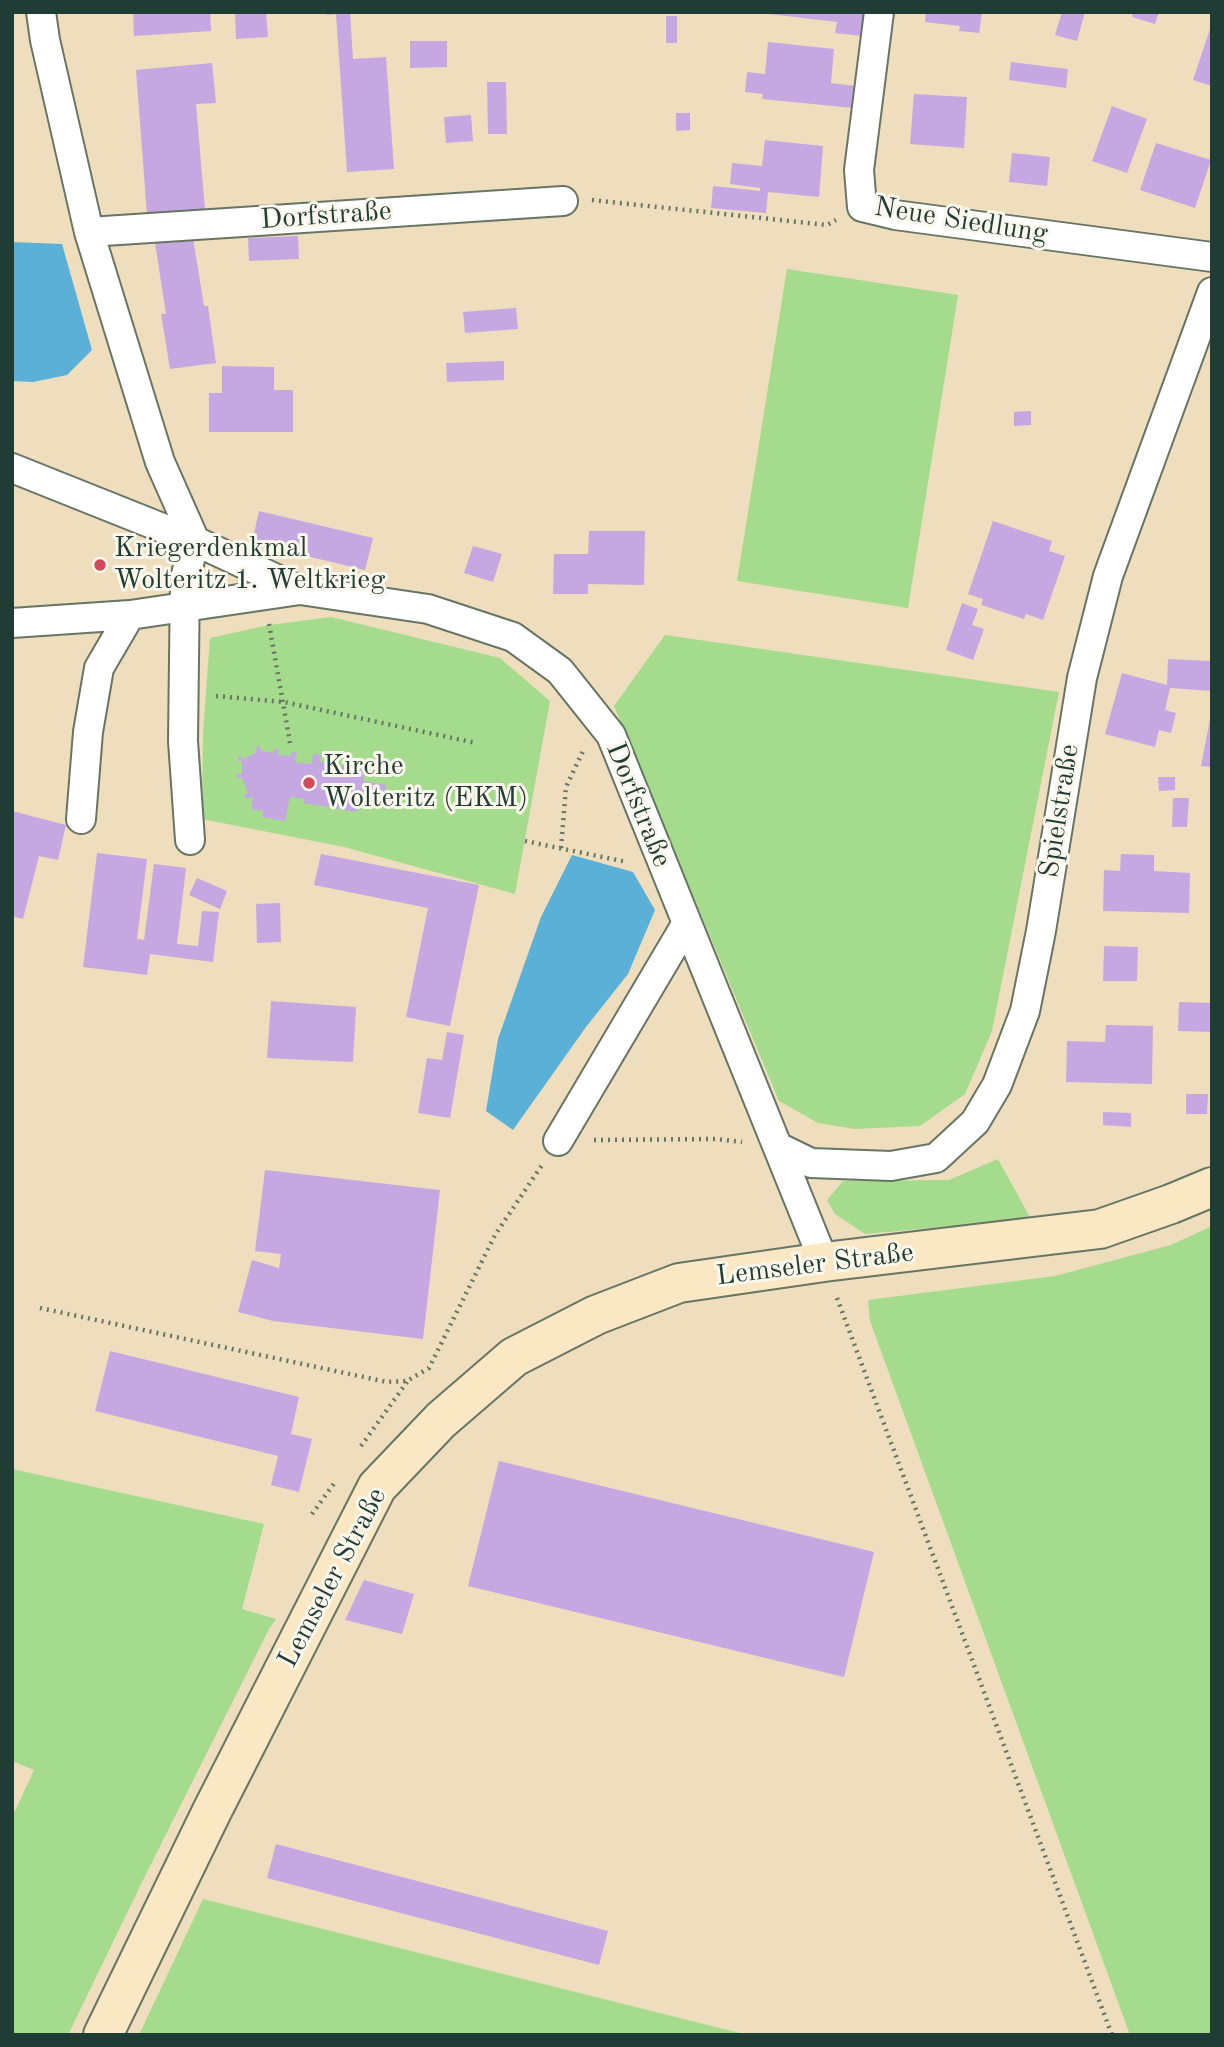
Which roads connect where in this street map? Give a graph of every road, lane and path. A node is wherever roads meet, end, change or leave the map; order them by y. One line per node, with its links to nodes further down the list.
1 (41, 12): 5 (street)
2 (880, 12): 4 (street, Neue Siedlung)
3 (563, 201): 4 (path); 5 (street, Dorfstraße)
4 (862, 206): 6 (street, Neue Siedlung)
5 (89, 232): 9 (street)
6 (1212, 257)
7 (1212, 292): 27 (street, Spielstraße)
8 (12, 468): 9 (street, Dorfstraße)
9 (195, 541): 10 (street, Dorfstraße); 12 (street)
10 (300, 590): 11 (street); 17 (street, Dorfstraße)
11 (264, 596): 12 (street); 16 (path)
12 (186, 607): 13 (street); 15 (street)
13 (130, 615): 14 (street); 20 (street)
14 (12, 623)
15 (184, 691): 16 (path); 21 (street)
16 (284, 702): 18 (path); 19 (path)
17 (597, 718): 23 (path); 24 (street, Dorfstraße)
18 (290, 743)
19 (476, 743)
20 (81, 818)
21 (190, 840)
22 (525, 841): 23 (path)
23 (561, 848): 24 (path)
24 (665, 870): 25 (street, Dorfstraße)
25 (687, 923): 26 (street); 27 (street, Dorfstraße)
26 (558, 1141): 27 (path); 30 (path)
27 (778, 1147): 29 (street, Dorfstraße)
28 (1212, 1187): 29 (main road, Lemseler Straße)
29 (824, 1262): 31 (main road, Lemseler Straße); 32 (path)
30 (40, 1308)
31 (103, 2035)
32 (1112, 2035)

